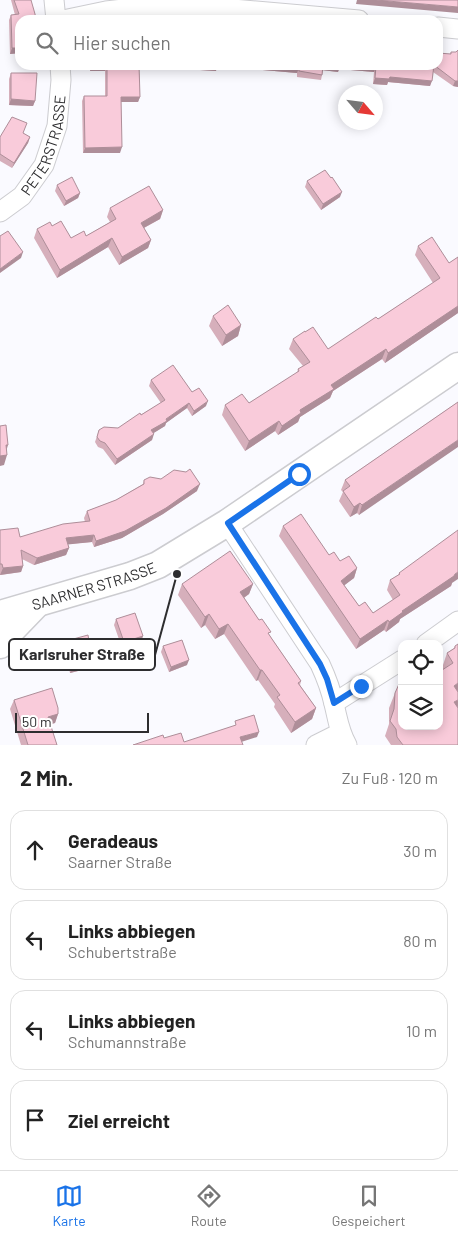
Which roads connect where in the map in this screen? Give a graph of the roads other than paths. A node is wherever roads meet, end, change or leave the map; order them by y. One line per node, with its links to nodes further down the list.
1 (54, 0): 3 (street)
2 (198, 3): 4 (street); 5 (street)
3 (56, 15)
4 (87, 15)
5 (312, 15)
6 (443, 27): 7 (street)
7 (458, 28)
8 (60, 70): 9 (street, PETERSTRASSE)
9 (0, 212)
10 (458, 366): 11 (main road, SAARNER STRASSE)
11 (228, 523): 12 (main road, SAARNER STRASSE); 18 (street)
12 (35, 606): 13 (main road, SAARNER STRASSE); 16 (main road)
13 (0, 614)
14 (458, 621): 15 (street)
15 (432, 640)
16 (0, 645)
17 (398, 663): 18 (street)
18 (334, 703): 19 (street)
19 (343, 739): 20 (street)
20 (316, 745)

